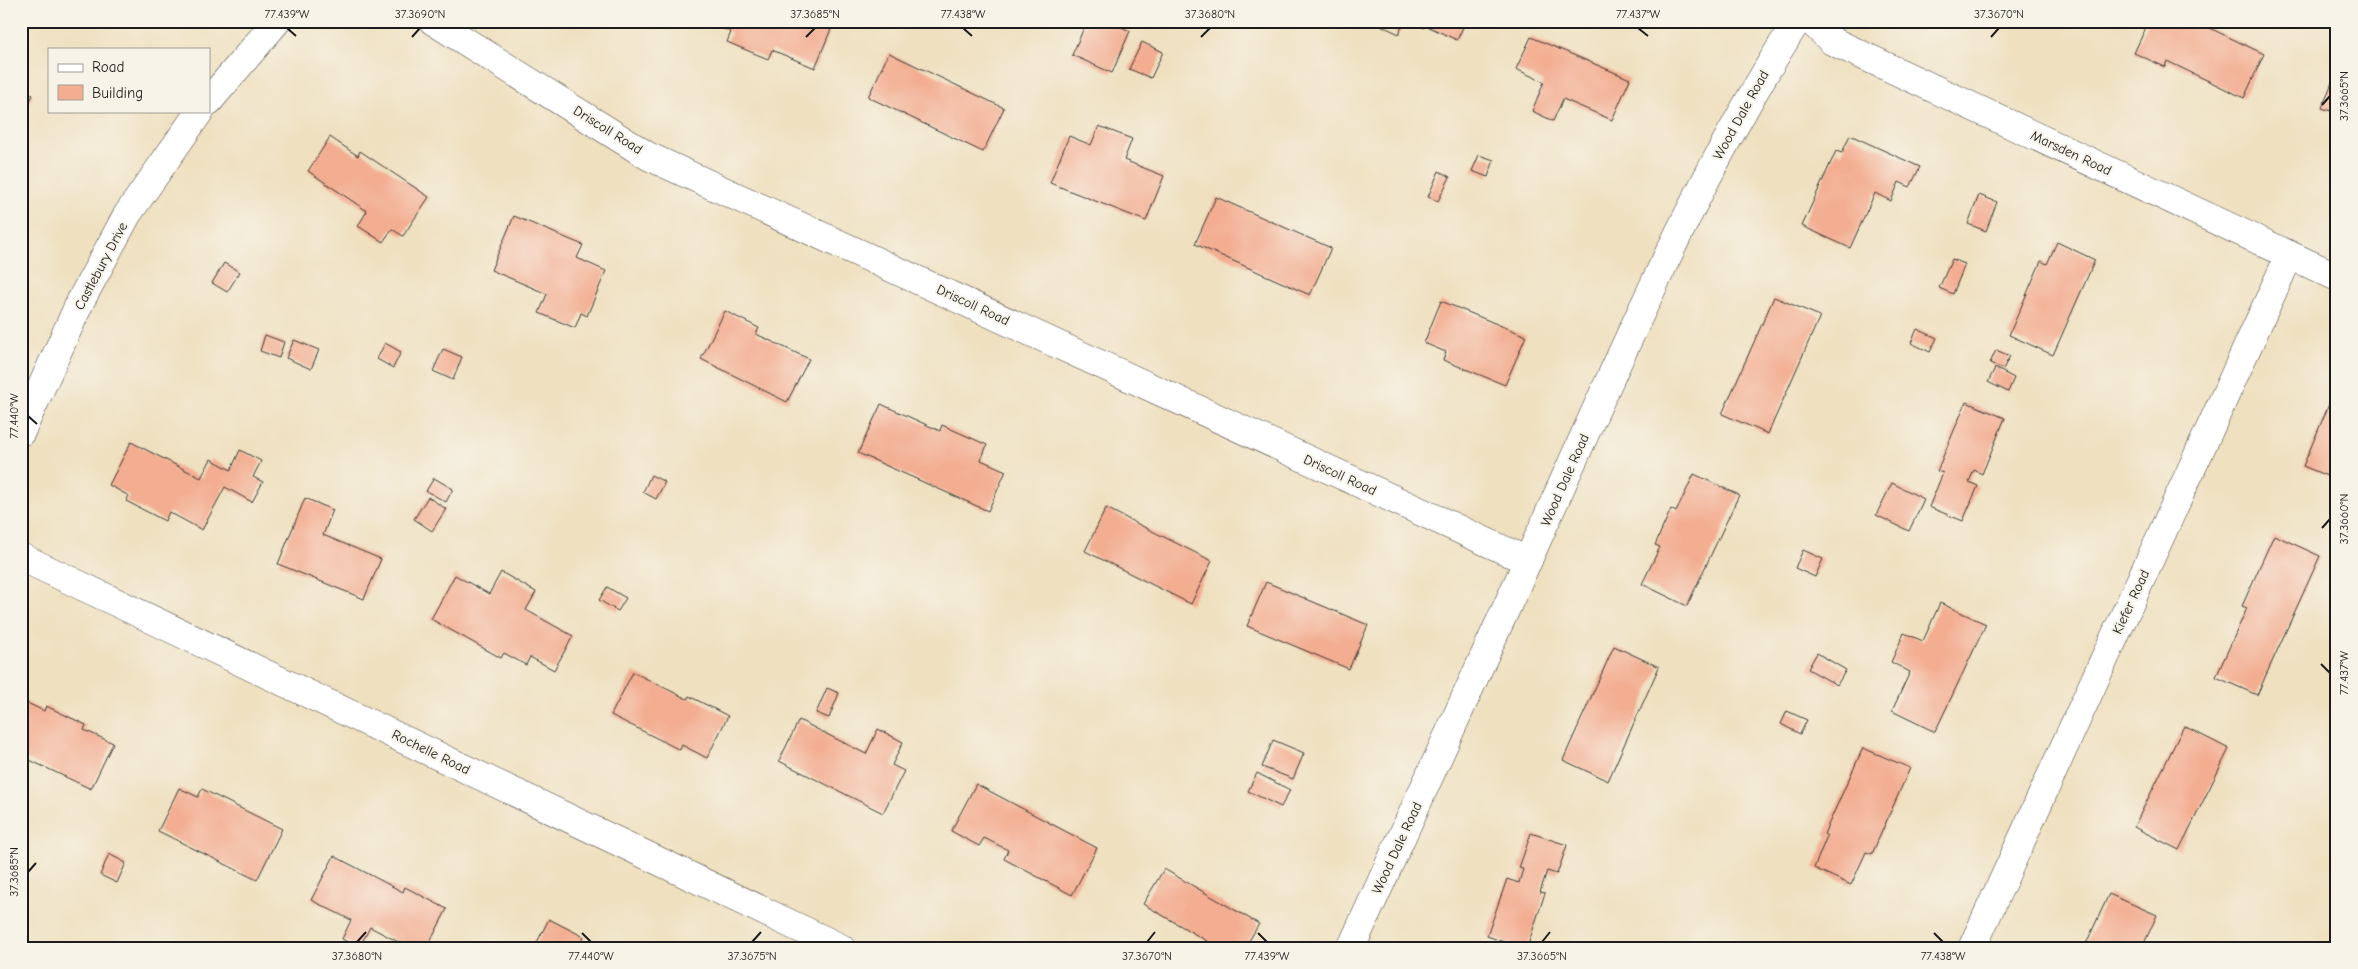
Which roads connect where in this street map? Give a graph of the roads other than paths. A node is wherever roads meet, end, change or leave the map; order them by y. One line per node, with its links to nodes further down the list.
1 (276, 21): 5 (street)
2 (432, 21): 11 (street, Driscoll Road)
3 (1797, 21): 11 (street, Wood Dale Road)
4 (1812, 21): 7 (street, Marsden Road)
5 (210, 99)
6 (199, 112): 9 (street, Castlebury Drive)
7 (2289, 256): 8 (street, Marsden Road); 14 (street, Kiefer Road)
8 (2337, 277)
9 (21, 432)
10 (21, 557): 12 (street, Rochelle Road)
11 (1528, 561): 13 (street, Wood Dale Road)
12 (841, 948)
13 (1351, 948)
14 (1972, 948)

